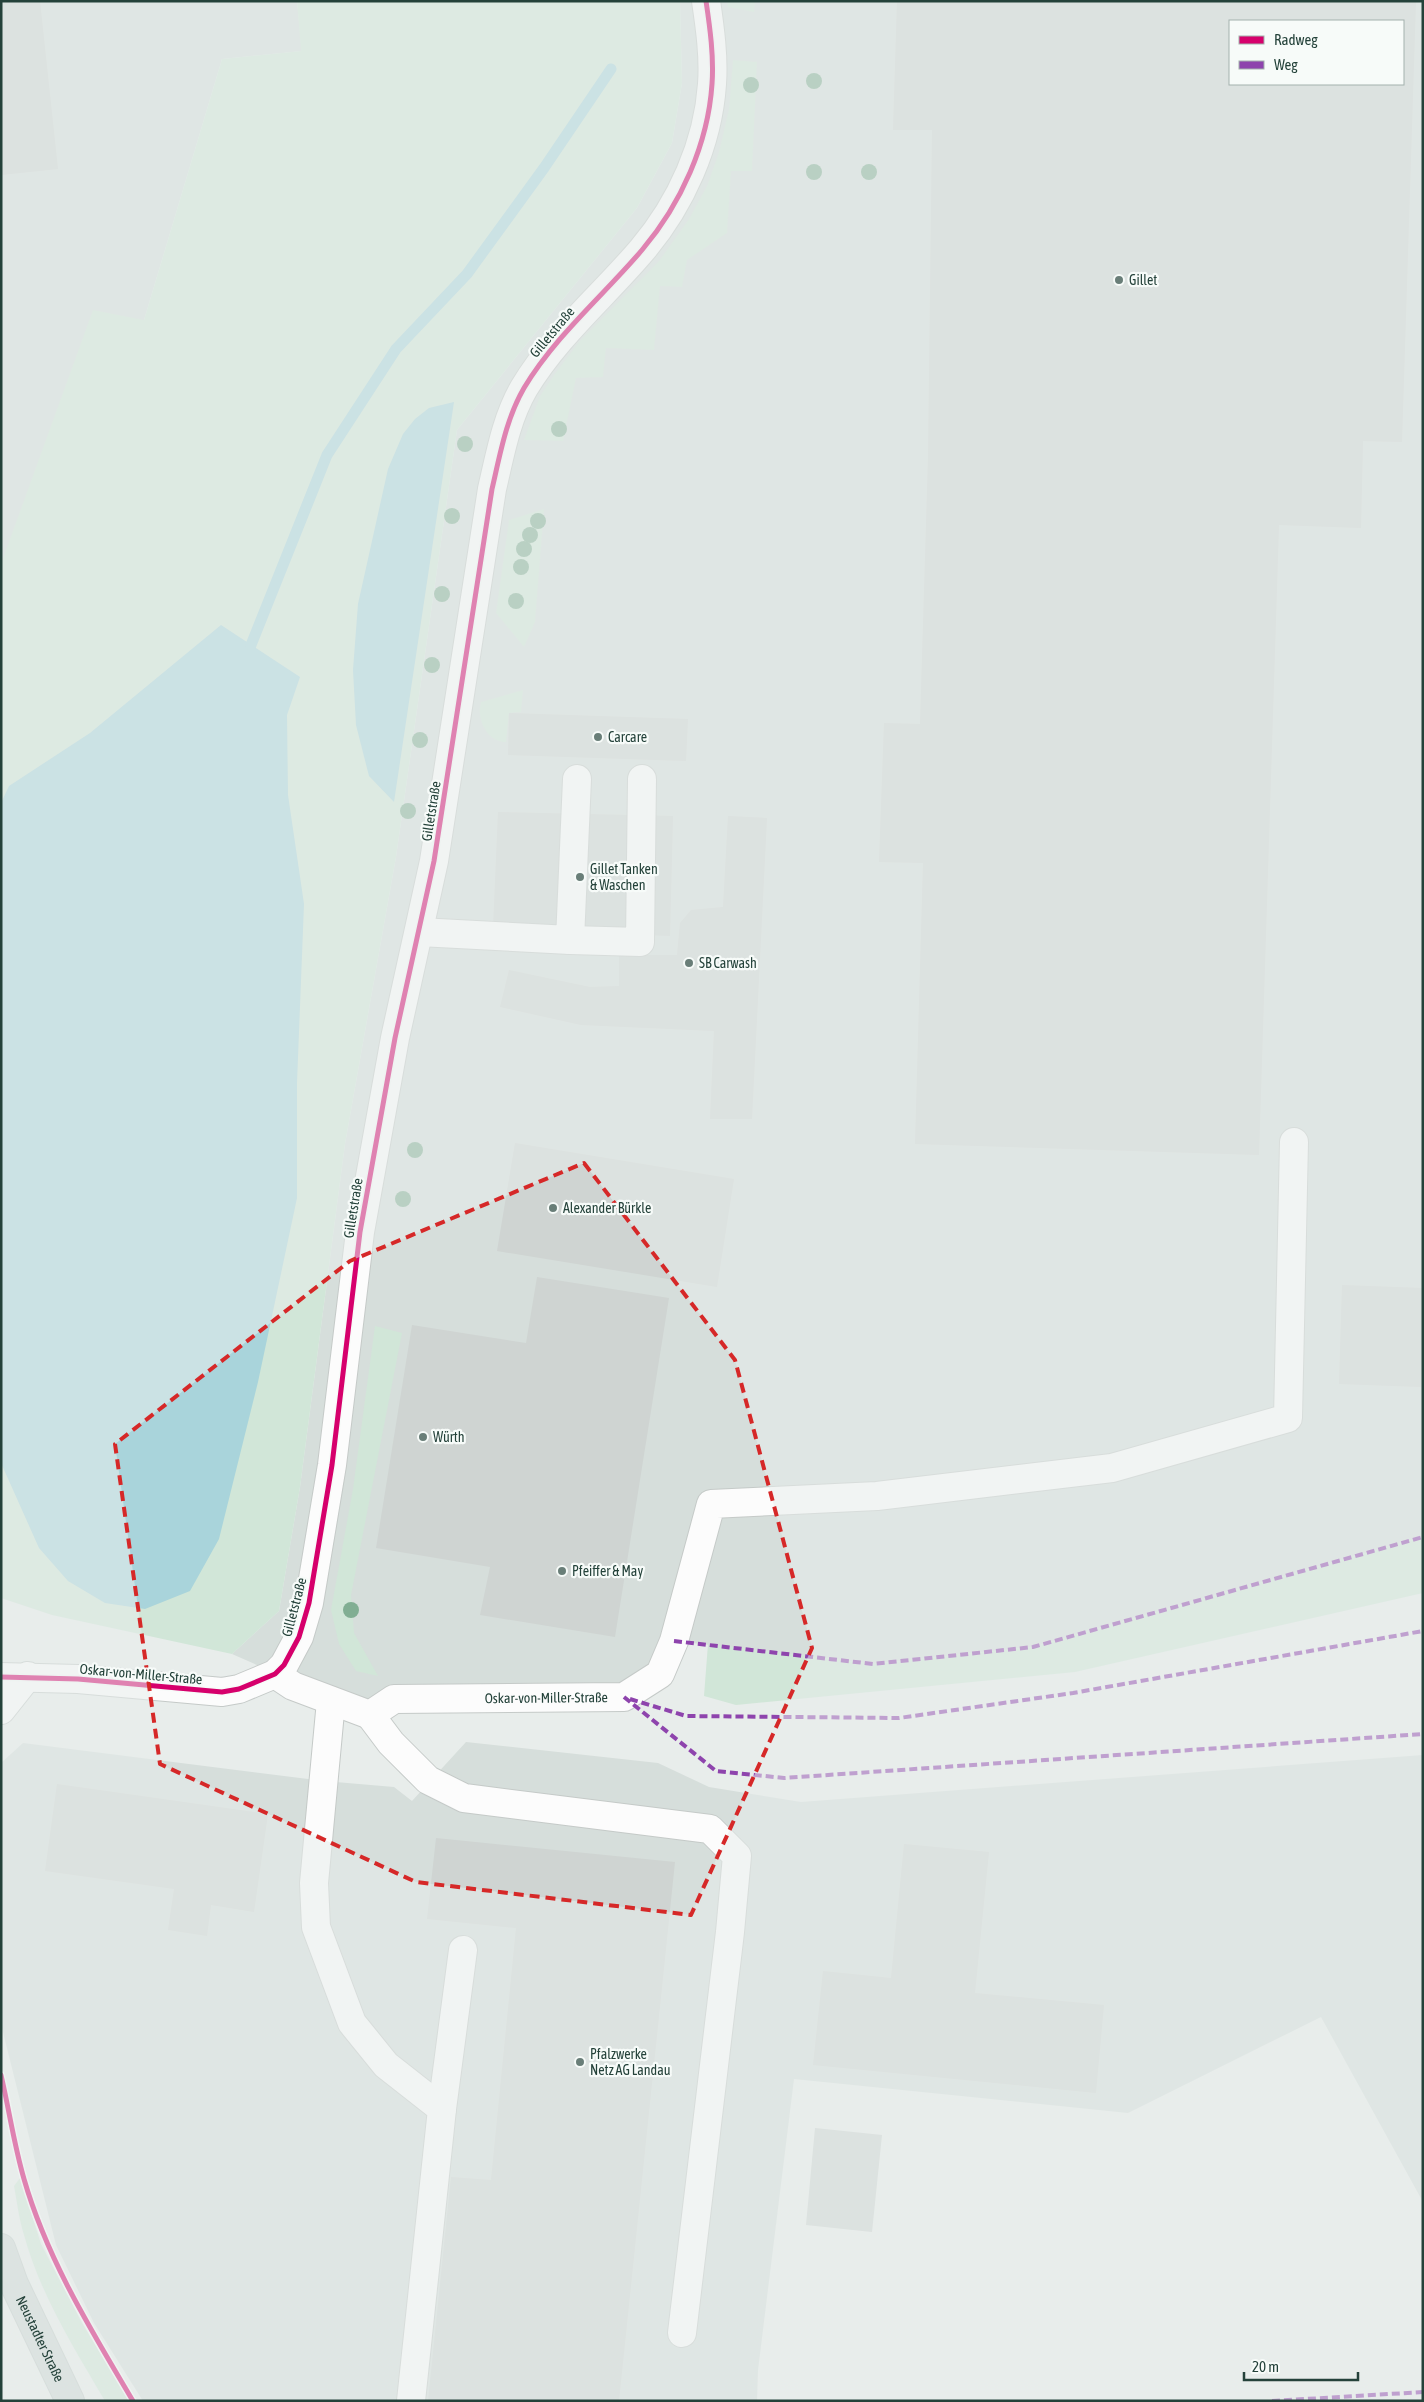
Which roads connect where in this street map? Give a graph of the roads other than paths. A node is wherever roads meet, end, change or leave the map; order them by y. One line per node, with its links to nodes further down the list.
1 (706, 1): 4 (street, Gilletstraße)
2 (577, 779): 5 (street)
3 (642, 779): 5 (street)
4 (419, 932): 5 (street); 7 (street, Gilletstraße)
5 (570, 940)
6 (1294, 1142): 11 (street, Oskar-von-Miller-Straße)
7 (275, 1674): 8 (street, Oskar-von-Miller-Straße); 9 (street)
8 (14, 1677): 10 (street, Oskar-von-Miller-Straße)
9 (331, 1701): 11 (street); 13 (street)
10 (1, 1710)
11 (370, 1715): 15 (street)
12 (463, 1950): 13 (street)
13 (442, 2109): 17 (street)
14 (1, 2248): 16 (main road, Neustadter Straße)
15 (682, 2333)
16 (70, 2401)
17 (411, 2401)

